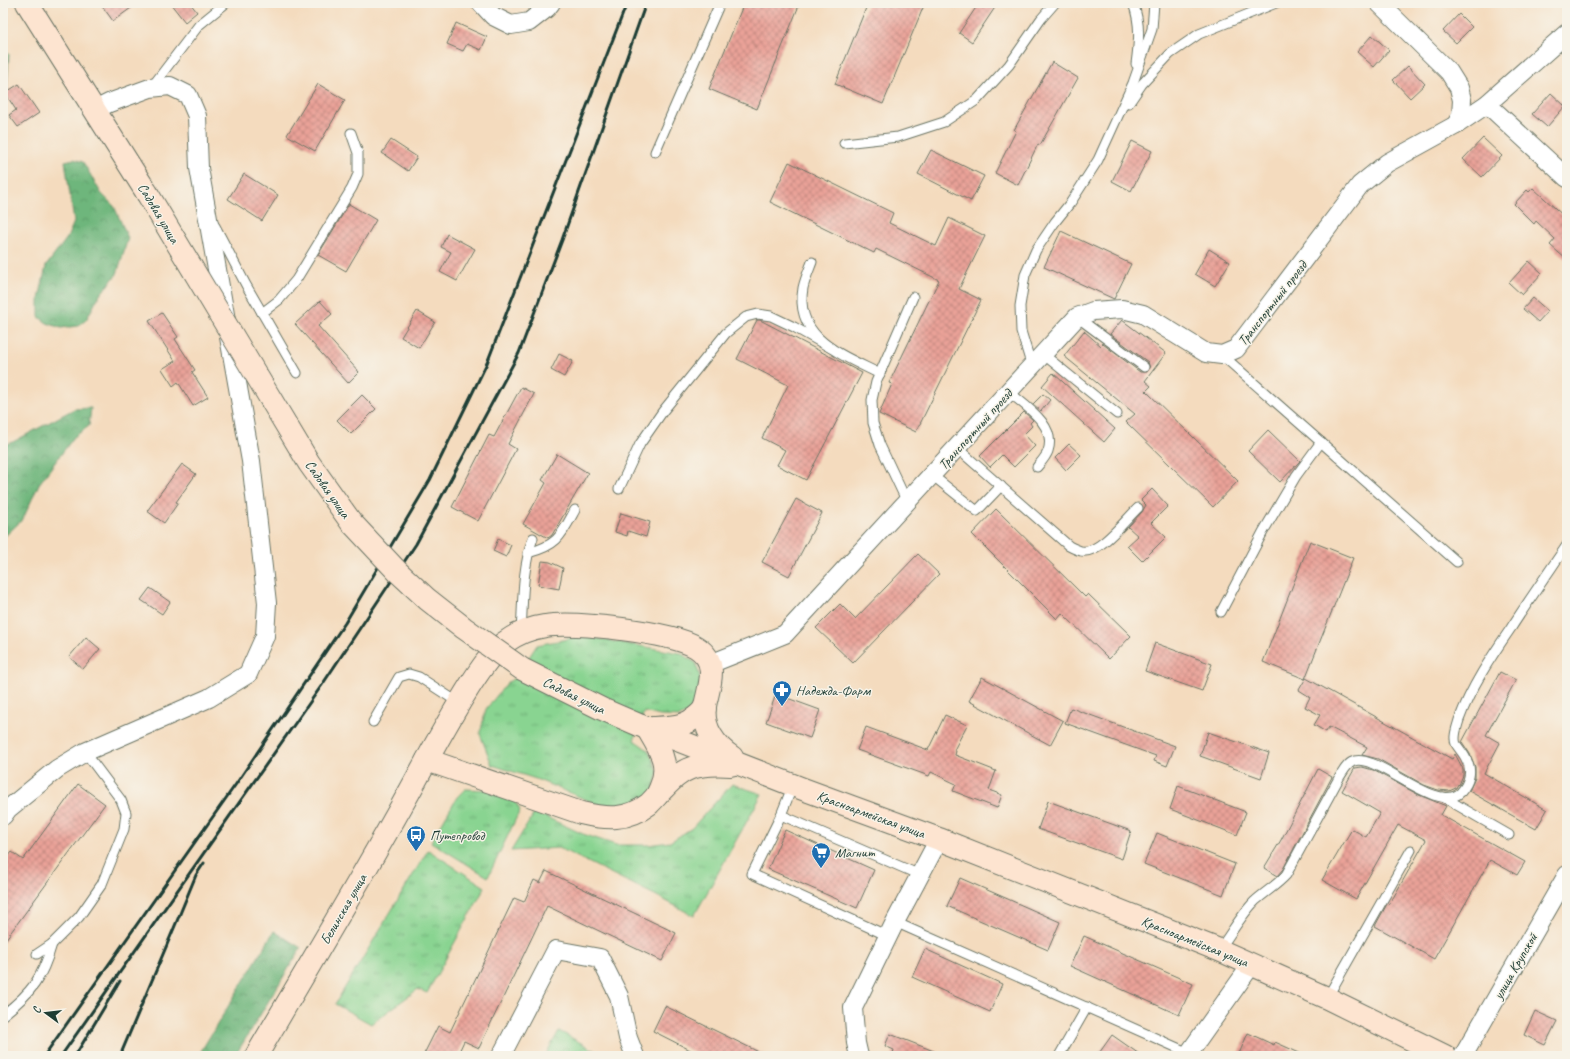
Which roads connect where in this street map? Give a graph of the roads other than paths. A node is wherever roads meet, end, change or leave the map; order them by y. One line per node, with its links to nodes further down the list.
1 (27, 3): 15 (main road, Садовая улица)
2 (226, 3): 13 (lane)
3 (481, 3): 4 (street)
4 (551, 3)
5 (720, 3): 20 (lane)
6 (1055, 3): 19 (lane)
7 (1133, 3): 12 (lane)
8 (1154, 3): 12 (lane)
9 (1276, 3): 16 (lane)
10 (1379, 3): 17 (street)
11 (1567, 33): 14 (street, Транспортный проезд)
12 (1133, 83): 16 (lane)
13 (150, 88): 15 (street); 22 (street)
14 (1487, 104): 17 (street, Транспортный проезд); 21 (street)
15 (95, 110): 54 (main road, Садовая улица, bridge)
16 (1115, 123): 29 (lane)
17 (1456, 125): 28 (street, Транспортный проезд)
18 (351, 133): 25 (lane)
19 (844, 143)
20 (655, 152)
21 (1567, 178)
22 (208, 214): 25 (lane); 55 (street)
23 (812, 262): 27 (lane)
24 (913, 297): 32 (lane)
25 (262, 313): 31 (lane)
26 (1078, 317): 28 (street, Транспортный проезд); 29 (street, Транспортный проезд); 30 (lane)
27 (831, 348): 32 (lane); 40 (lane)
28 (1222, 355): 35 (lane)
29 (1037, 361): 33 (street, Транспортный проезд); 34 (lane)
30 (1144, 367)
31 (297, 373)
32 (880, 374): 41 (lane)
33 (1009, 392): 36 (street, Транспортный проезд); 37 (lane)
34 (1117, 414)
35 (1321, 442): 47 (lane); 48 (lane)
36 (957, 448): 38 (street, Транспортный проезд); 39 (lane)
37 (1038, 467)
38 (930, 478): 39 (lane); 41 (street, Транспортный проезд)
39 (1001, 486): 42 (lane)
40 (619, 489)
41 (907, 502): 50 (street, Транспортный проезд)
42 (1138, 508)
43 (575, 510): 46 (lane)
44 (533, 538): 46 (lane)
45 (1567, 545): 60 (lane)
46 (528, 553): 49 (lane)
47 (1457, 562)
48 (1221, 612)
49 (521, 633): 50 (main road, Белинская улица); 51 (main road, Белинская улица)
50 (710, 664): 52 (main road)
51 (459, 703): 53 (lane); 56 (main road, Белинская улица)
52 (705, 708): 54 (main road); 57 (main road)
53 (374, 722)
54 (643, 726): 57 (main road, Садовая улица); 59 (main road)
55 (85, 752): 62 (street); 69 (lane)
56 (427, 760): 59 (main road); 77 (main road, Белинская улица)
57 (744, 766): 58 (main road, Садовая улица); 59 (main road)
58 (798, 787): 61 (lane); 64 (main road, Красноармейская улица)
59 (657, 795)
60 (1441, 797): 63 (lane); 70 (lane)
61 (781, 815): 66 (lane); 68 (lane)
62 (3, 816)
63 (1510, 835)
64 (939, 839): 66 (street, Красноармейская улица); 70 (main road, Красноармейская улица)
65 (1411, 850): 73 (lane)
66 (920, 875): 68 (street, Красноармейская улица)
67 (1567, 875): 83 (street, улица Крупской)
68 (892, 929): 74 (lane); 80 (street, Красноармейская улица)
69 (52, 944): 71 (lane); 75 (lane)
70 (1219, 950): 72 (main road, Красноармейская улица)
71 (37, 954)
72 (1252, 964): 73 (main road, Красноармейская улица); 76 (street)
73 (1327, 998): 82 (main road, Красноармейская улица)
74 (1086, 1007): 76 (lane); 81 (lane)
75 (3, 1015)
76 (1188, 1055)
77 (256, 1056)
78 (501, 1056): 79 (street)
79 (635, 1056)
80 (859, 1056)
81 (1060, 1056)
82 (1445, 1056)
83 (1463, 1056)

